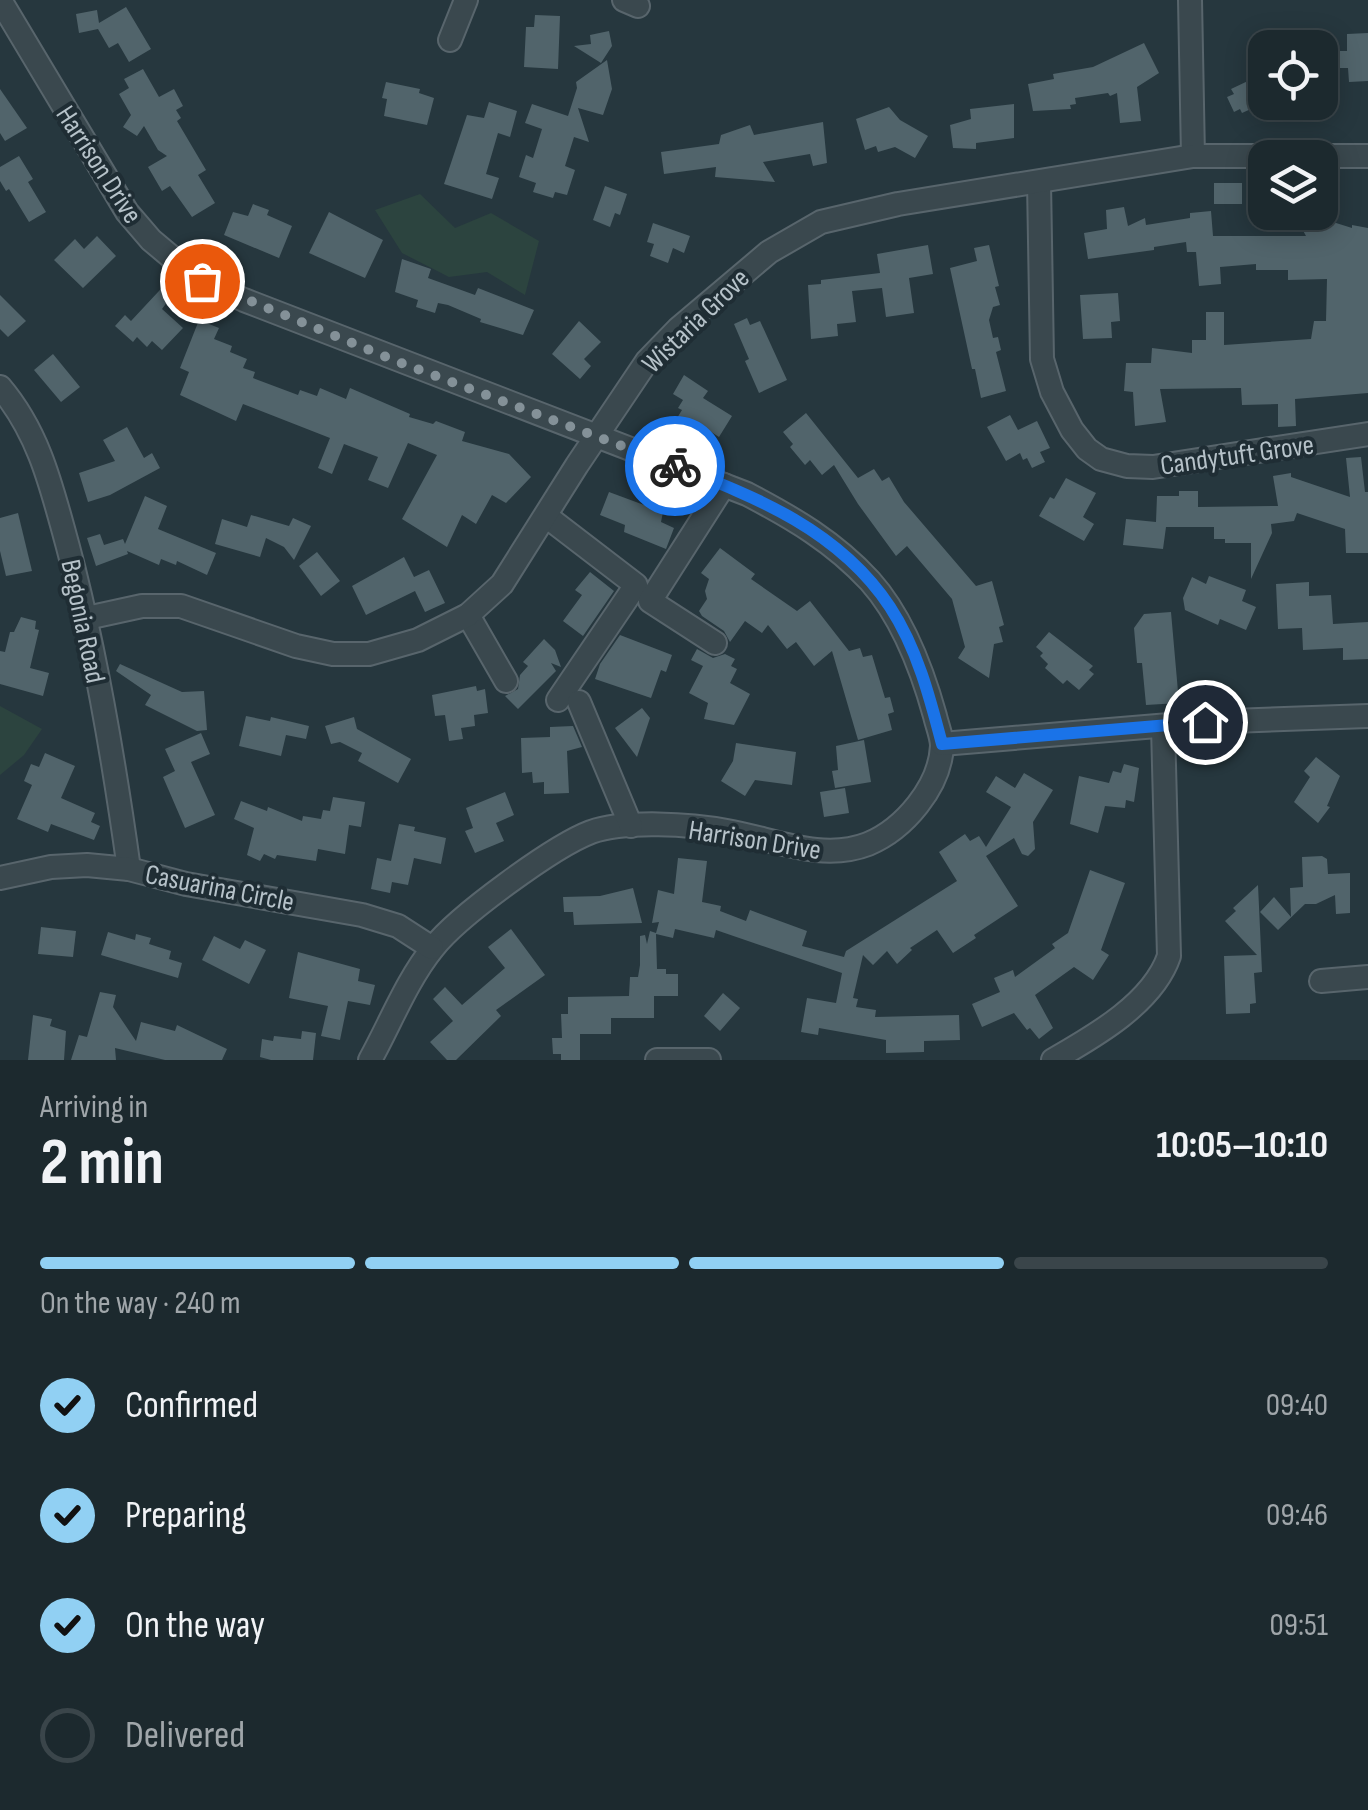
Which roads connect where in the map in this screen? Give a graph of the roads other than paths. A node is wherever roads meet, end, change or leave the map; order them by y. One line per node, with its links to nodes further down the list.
1 (0, 0): 10 (street, Harrison Drive)
2 (466, 0): 4 (street)
3 (1190, 0): 5 (street)
4 (450, 40)
5 (1193, 156): 6 (street, Wistaria Grove); 7 (street, Wistaria Grove)
6 (1368, 156)
7 (1039, 182): 9 (street, Candytuft Grove); 10 (street, Wistaria Grove)
8 (0, 388): 14 (street, Begonia Road)
9 (1368, 434)
10 (595, 437): 11 (street, Harrison Drive); 12 (street, Wistaria Grove)
11 (724, 485): 15 (street); 19 (street, Harrison Drive)
12 (546, 516): 13 (street, Wistaria Grove); 20 (street)
13 (468, 614): 14 (street, Wistaria Grove); 16 (street)
14 (87, 618): 21 (street, Begonia Road)
15 (715, 643)
16 (506, 682)
17 (1368, 716): 18 (street)
18 (1162, 728): 19 (street); 29 (street)
19 (942, 744): 20 (street, Harrison Drive)
20 (631, 826): 23 (street, Harrison Drive)
21 (129, 868): 22 (street, Casuarina Circle); 23 (street, Casuarina Circle)
22 (0, 878)
23 (432, 948): 26 (street, Harrison Drive)
24 (1368, 977): 25 (street)
25 (1320, 981)
26 (370, 1060)
27 (656, 1060): 28 (street)
28 (709, 1060)
29 (1053, 1060)

